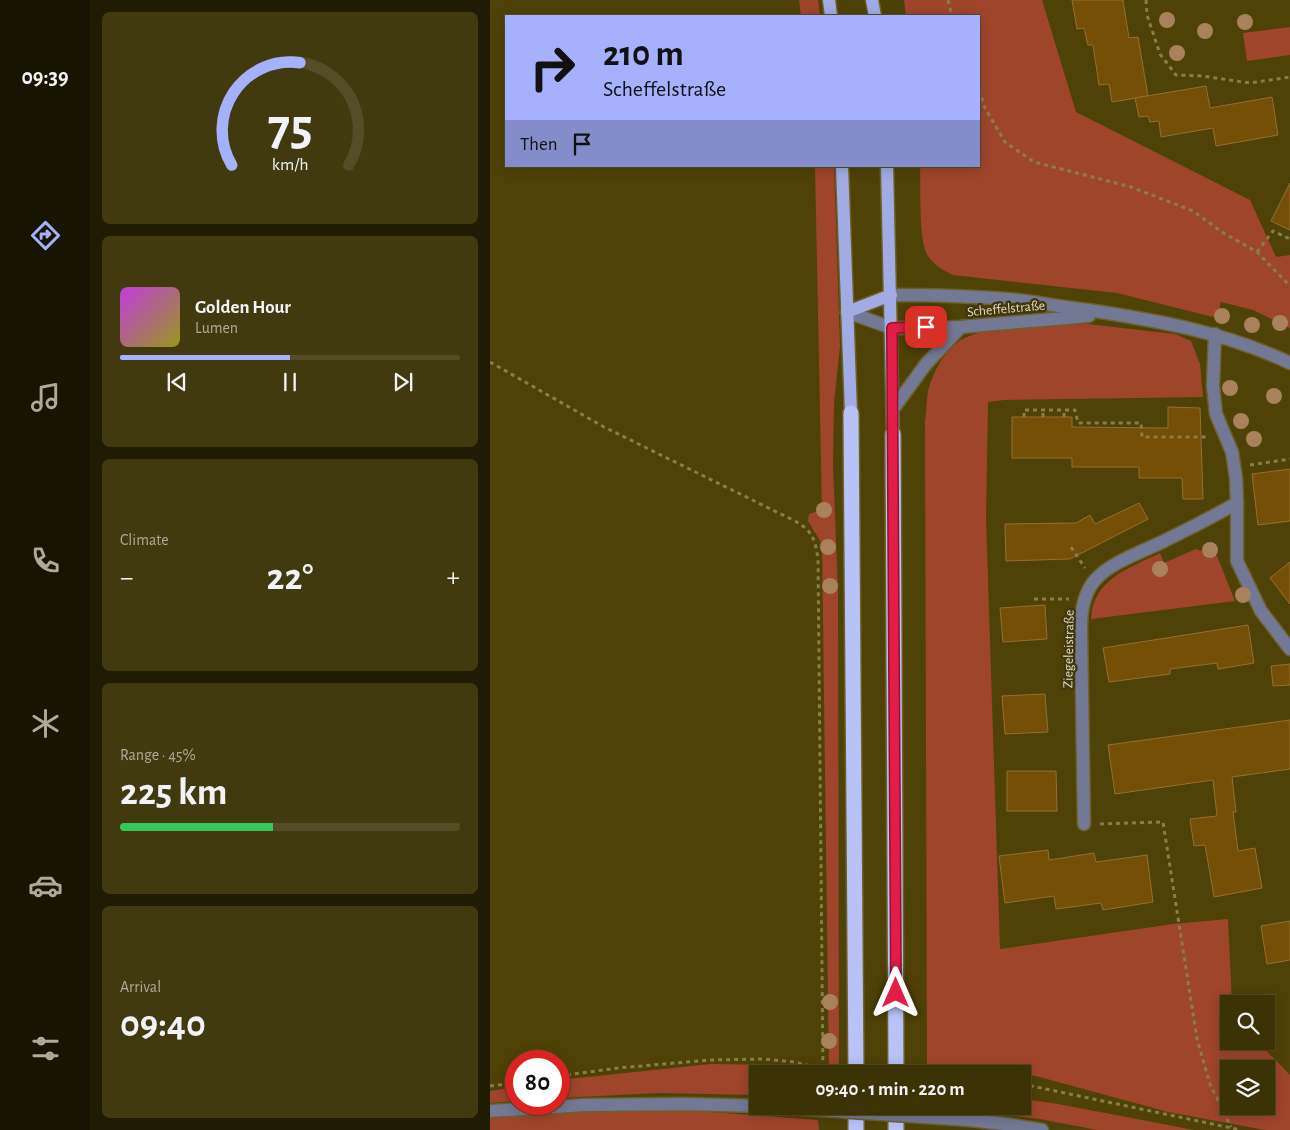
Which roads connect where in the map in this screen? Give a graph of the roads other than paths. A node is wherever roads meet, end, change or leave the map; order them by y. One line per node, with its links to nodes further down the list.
1 (829, 0): 3 (main road)
2 (872, 0): 4 (main road)
3 (831, 15)
4 (875, 15)
5 (842, 167): 8 (main road)
6 (886, 167): 7 (main road)
7 (891, 295): 8 (main road); 9 (street, Scheffelstraße); 11 (main road)
8 (847, 312): 11 (street, Scheffelstraße); 15 (main road)
9 (1110, 314): 10 (street, Scheffelstraße); 12 (street, Scheffelstraße)
10 (961, 327): 11 (street, Scheffelstraße); 14 (street)
11 (892, 328): 14 (main road)
12 (1215, 334): 13 (street, Scheffelstraße); 17 (street)
13 (1290, 363)
14 (893, 409): 16 (main road)
15 (851, 413): 20 (highway)
16 (893, 434): 21 (highway)
17 (1237, 503): 18 (street); 19 (street, Ziegeleistraße)
18 (1290, 649)
19 (1084, 824)
20 (856, 1065)
21 (896, 1065)
22 (749, 1106): 23 (street)
23 (490, 1111)
24 (856, 1115): 27 (highway)
25 (896, 1115): 29 (street, bridge)
26 (896, 1115): 28 (highway)
27 (856, 1130)
28 (896, 1130)
29 (1042, 1130)

